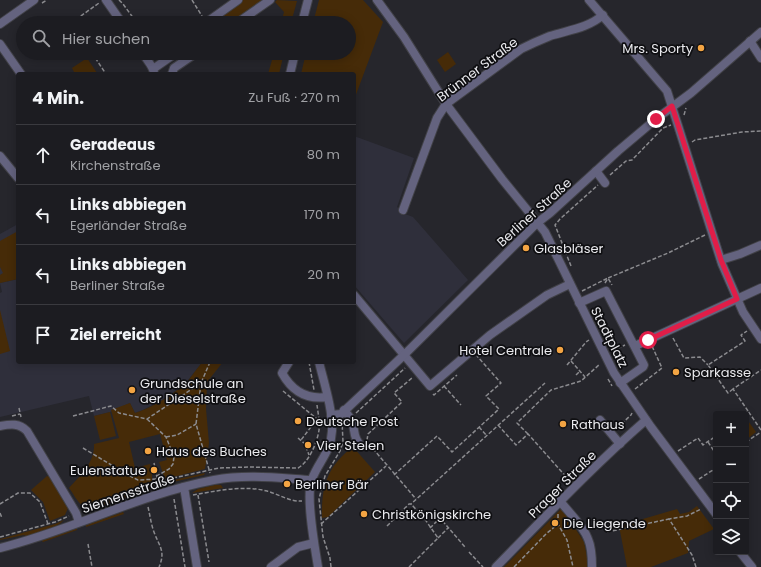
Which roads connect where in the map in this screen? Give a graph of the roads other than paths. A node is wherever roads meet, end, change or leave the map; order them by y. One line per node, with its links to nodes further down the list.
1 (34, 0): 13 (street)
2 (105, 0): 9 (street)
3 (238, 0): 10 (street)
4 (270, 0): 11 (street)
5 (308, 0): 12 (street)
6 (377, 0): 26 (street, Stadtplatz)
7 (590, 0): 8 (street)
8 (603, 15): 26 (street, Brünner Straße); 27 (street)
9 (117, 16)
10 (215, 16)
11 (247, 16)
12 (304, 16)
13 (0, 24)
14 (761, 32): 15 (street, Berliner Straße)
15 (750, 41): 17 (street); 27 (street, Berliner Straße)
16 (0, 44): 22 (street)
17 (761, 58)
18 (146, 60): 23 (street)
19 (168, 60): 23 (street)
20 (186, 60): 24 (street)
21 (293, 60): 25 (street)
22 (20, 72)
23 (154, 72)
24 (173, 72)
25 (290, 72)
26 (446, 104): 32 (street, Brünner Straße); 33 (street, Stadtplatz)
27 (672, 106): 29 (street, Berliner Straße); 35 (street)
28 (0, 156): 30 (street)
29 (596, 171): 31 (street); 33 (street, Berliner Straße)
30 (16, 176)
31 (604, 182)
32 (403, 210)
33 (537, 223): 36 (street, Stadtplatz); 43 (street, Berliner Straße)
34 (761, 245): 35 (street)
35 (722, 262): 39 (street)
36 (570, 284): 40 (street, Stadtplatz); 43 (street)
37 (761, 288): 39 (street)
38 (356, 297): 43 (street)
39 (737, 299): 41 (street); 42 (street)
40 (579, 303): 42 (street, Stadtplatz); 46 (street, Stadtplatz)
41 (761, 339)
42 (634, 343): 46 (street, Stadtplatz)
43 (404, 355): 48 (street, Berliner Straße)
44 (288, 364): 47 (street)
45 (319, 364): 47 (street)
46 (620, 383): 51 (street)
47 (327, 397): 49 (street)
48 (344, 410): 49 (street, Berliner Straße); 53 (street)
49 (331, 415): 55 (street)
50 (600, 420): 54 (street)
51 (646, 420): 54 (street, Prager Straße); 58 (street)
52 (0, 426): 59 (street)
53 (363, 443)
54 (620, 444): 57 (street, Prager Straße)
55 (311, 480): 56 (street, Siemensstraße); 60 (street)
56 (184, 487): 59 (street, Siemensstraße); 63 (street)
57 (560, 501): 66 (street, Prager Straße); 67 (street)
58 (713, 510)
59 (79, 522): 61 (street, Siemensstraße)
60 (314, 543): 64 (street); 65 (street)
61 (0, 548)
62 (742, 555): 68 (street)
63 (197, 567)
64 (271, 567)
65 (318, 567)
66 (496, 567)
67 (592, 567)
68 (752, 567)

